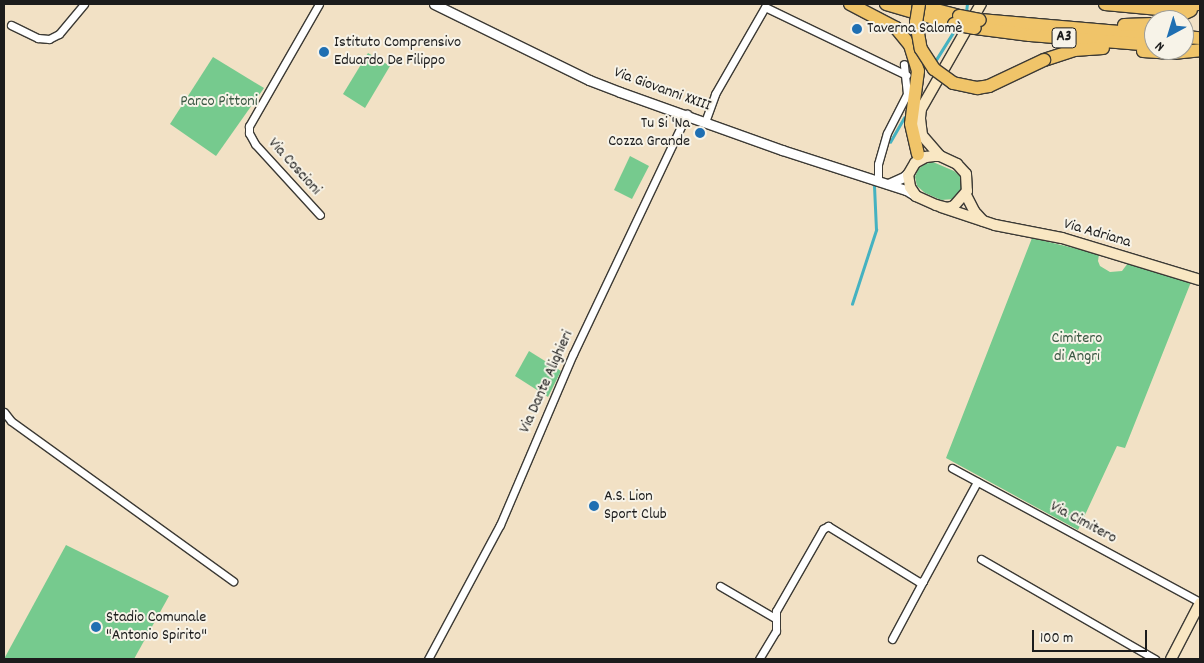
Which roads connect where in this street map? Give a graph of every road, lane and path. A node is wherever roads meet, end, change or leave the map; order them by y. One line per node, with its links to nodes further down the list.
1 (84, 4): 14 (street)
2 (319, 4): 31 (street, Via Coscioni)
3 (434, 4): 21 (street, Via Giovanni XXIII)
4 (850, 4): 25 (highway)
5 (886, 4): 11 (highway, A3)
6 (913, 4): 11 (highway, A3)
7 (919, 4): 18 (highway, bridge)
8 (981, 4): 23 (main road)
9 (1105, 4): 10 (highway)
10 (1198, 4)
11 (957, 20): 12 (highway, A3, bridge)
12 (978, 24): 15 (highway, A3); 17 (highway, A3)
13 (1144, 24): 15 (highway)
14 (11, 25)
15 (1032, 26): 16 (highway, A3)
16 (1144, 34)
17 (1144, 44)
18 (1200, 49)
19 (904, 64): 20 (street)
20 (906, 75): 22 (street); 26 (street)
21 (687, 114): 22 (street, Via Giovanni XXIII); 44 (street, Via Dante Alighieri)
22 (705, 122): 26 (street, Via Giovanni XXIII)
23 (922, 136): 24 (main road); 25 (main road)
24 (940, 156): 25 (main road); 28 (main road)
25 (914, 163): 27 (street); 29 (main road)
26 (878, 182): 27 (street, Via Giovanni XXIII)
27 (888, 184): 29 (street, Via Giovanni XXIII)
28 (966, 195): 30 (main road); 32 (main road)
29 (916, 196): 30 (main road)
30 (941, 207): 32 (main road, Via Adriana)
31 (320, 215)
32 (984, 221): 33 (main road, Via Adriana)
33 (1200, 280)
34 (4, 412): 38 (street)
35 (952, 468): 36 (street, Via Cimitero)
36 (977, 482): 39 (street); 41 (street, Via Cimitero)
37 (981, 559): 46 (street)
38 (233, 581)
39 (923, 581): 42 (street); 43 (street)
40 (720, 586): 42 (street)
41 (1200, 602): 47 (main road)
42 (775, 618): 45 (street)
43 (892, 639)
44 (428, 659)
45 (759, 659)
46 (1155, 659)
47 (1171, 659)

